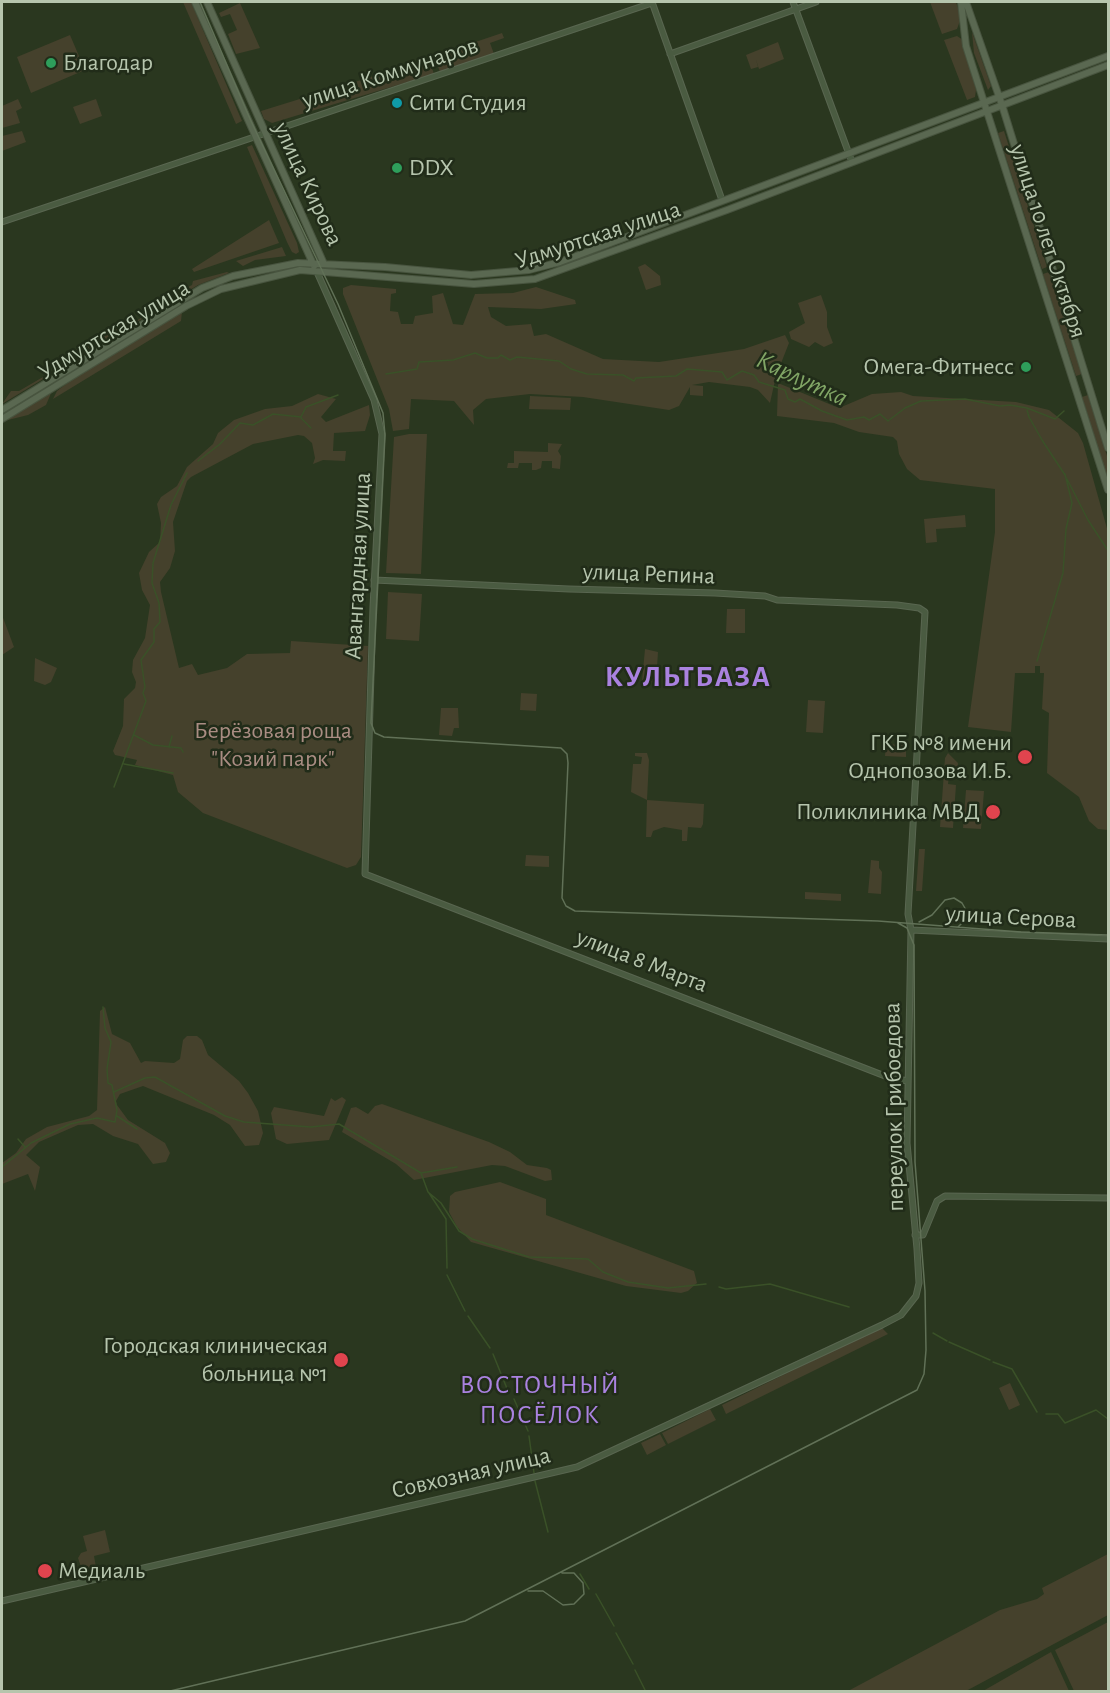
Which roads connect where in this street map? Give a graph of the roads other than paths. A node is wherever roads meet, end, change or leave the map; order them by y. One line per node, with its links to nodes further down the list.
1 (195, 2): 17 (main road, улица Кирова)
2 (207, 2): 16 (main road, улица Кирова)
3 (652, 2): 9 (street); 16 (street, улица Коммунаров)
4 (793, 2): 8 (street)
5 (816, 2): 8 (street)
6 (961, 2): 13 (main road, улица 10 лет Октября)
7 (966, 2): 12 (main road, улица 10 лет Октября)
8 (796, 9): 9 (street); 18 (street)
9 (670, 54): 22 (street)
10 (1108, 56): 12 (main road, Удмуртская улица)
11 (1108, 65): 14 (main road, Удмуртская улица)
12 (999, 97): 13 (main road, Удмуртская улица); 14 (main road, улица 10 лет Октября)
13 (985, 102): 15 (main road, улица 10 лет Октября); 18 (main road, Удмуртская улица)
14 (1002, 105): 15 (main road, Удмуртская улица); 31 (main road, улица 10 лет Октября)
15 (988, 111): 20 (main road, Удмуртская улица); 32 (main road, улица 10 лет Октября)
16 (264, 132): 17 (street, улица Коммунаров); 25 (main road, улица Кирова)
17 (254, 136): 23 (street, улица Коммунаров); 24 (main road, улица Кирова)
18 (849, 153): 19 (main road, Удмуртская улица); 20 (street)
19 (828, 161): 21 (main road); 22 (main road, Удмуртская улица)
20 (852, 162): 21 (main road, Удмуртская улица)
21 (832, 170): 29 (main road, Удмуртская улица)
22 (722, 200): 26 (main road, Удмуртская улица)
23 (2, 222)
24 (313, 263): 25 (main road, Удмуртская улица); 27 (main road, Удмуртская улица); 28 (main road, улица Кирова)
25 (324, 264): 26 (main road, Удмуртская улица); 28 (main road, улица Кирова)
26 (362, 266): 29 (main road)
27 (270, 268): 30 (main road); 35 (main road, Удмуртская улица)
28 (317, 272): 29 (main road, Удмуртская улица); 30 (main road, Удмуртская улица); 39 (street, Авангардная улица)
29 (361, 275)
30 (272, 276): 36 (main road, Удмуртская улица)
31 (1086, 376): 32 (main road); 33 (main road, улица 10 лет Октября)
32 (1074, 380): 34 (main road, улица 10 лет Октября)
33 (1091, 393): 34 (main road); 37 (main road, улица 10 лет Октября)
34 (1079, 396): 38 (main road, улица 10 лет Октября)
35 (2, 410)
36 (2, 419)
37 (1108, 448)
38 (1108, 490)
39 (374, 580): 40 (street, улица Репина); 41 (street, Авангардная улица)
40 (922, 609): 42 (street, переулок Грибоедова)
41 (365, 874): 45 (street, улица 8 Марта)
42 (911, 930): 43 (street, улица Серова); 44 (street, переулок Грибоедова)
43 (1108, 939)
44 (908, 1068): 45 (street); 46 (street, переулок Грибоедова)
45 (898, 1078): 46 (street, улица 8 Марта); 47 (street)
46 (907, 1081): 47 (street, переулок Грибоедова)
47 (907, 1091): 49 (street, переулок Грибоедова)
48 (1108, 1198): 49 (street)
49 (915, 1235): 50 (street, переулок Грибоедова)
50 (916, 1296): 51 (street, Совхозная улица)
51 (2, 1601)

